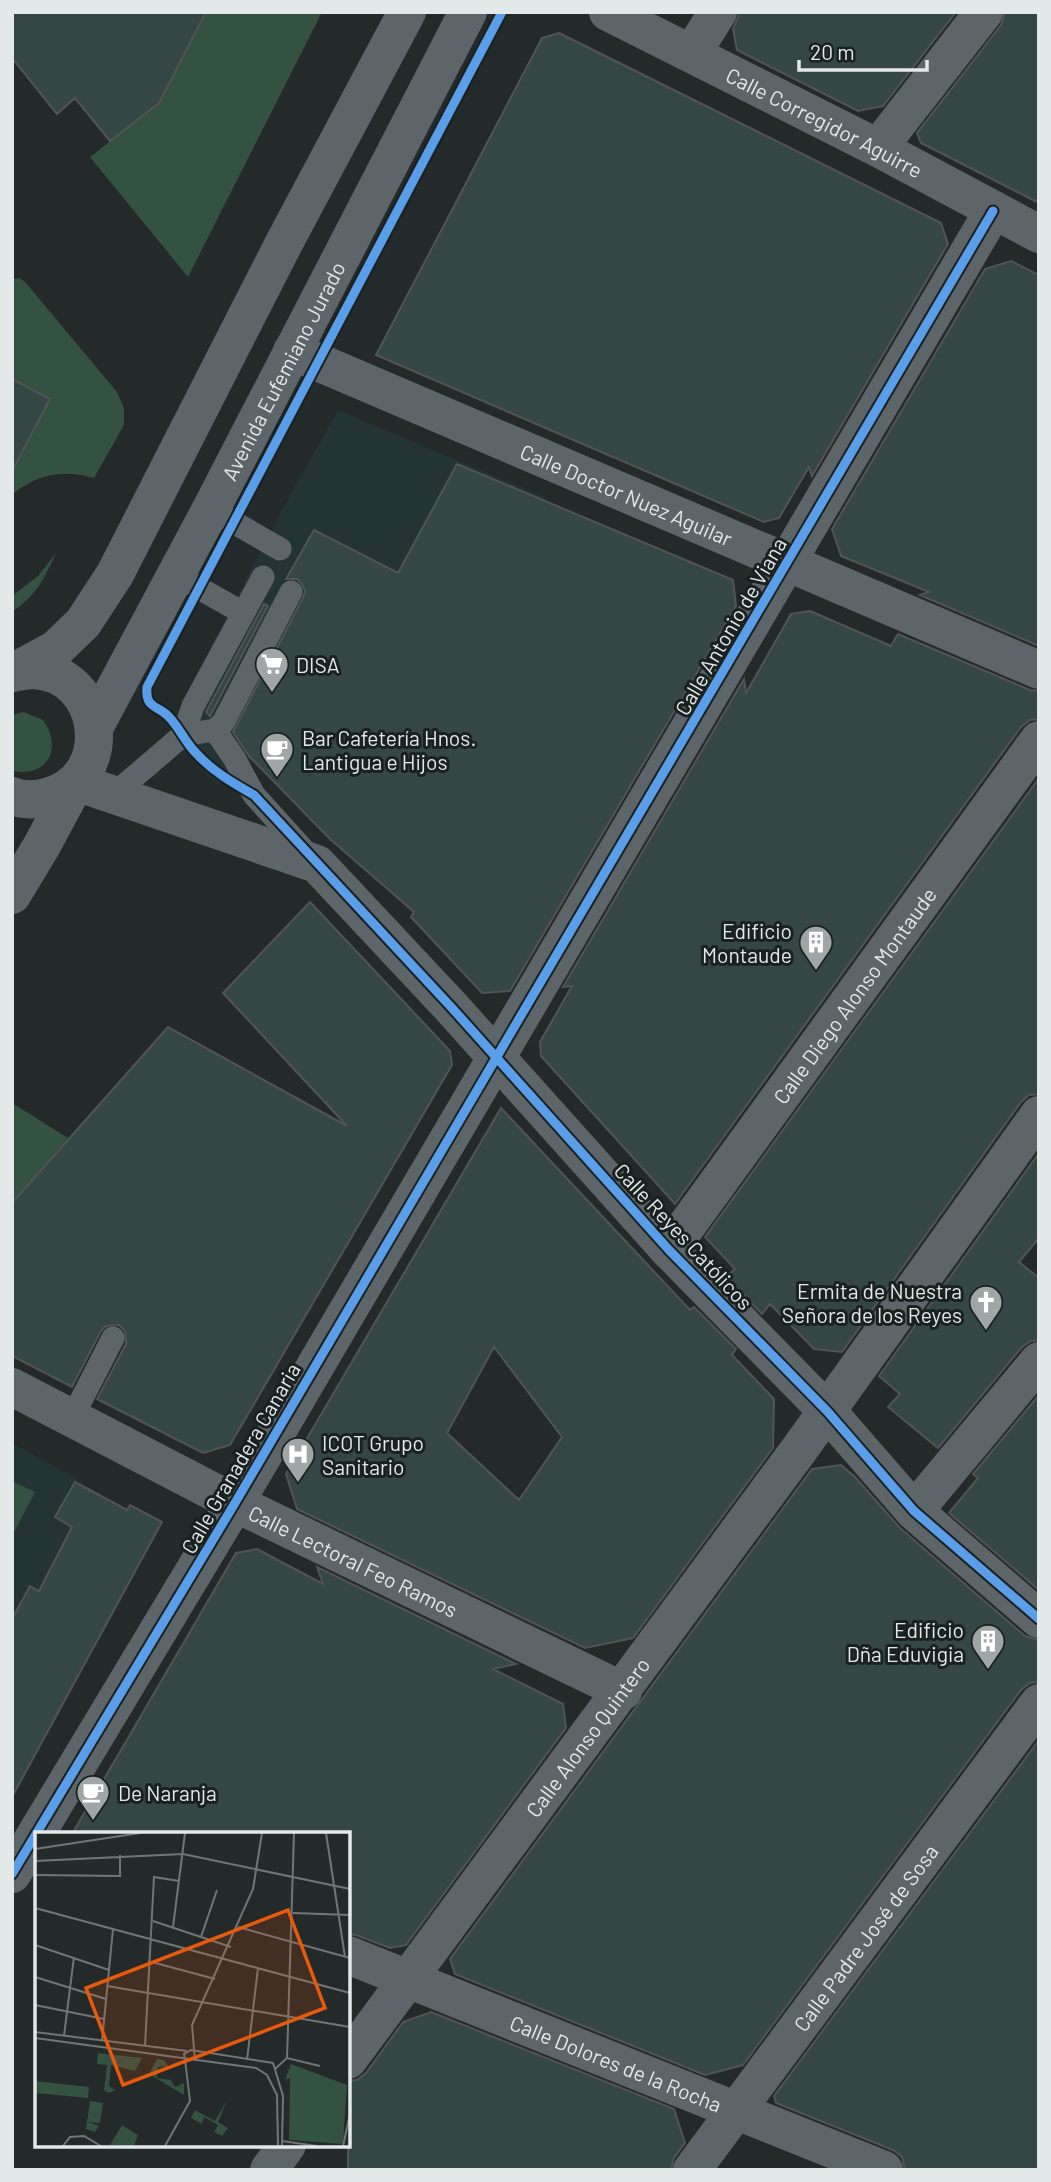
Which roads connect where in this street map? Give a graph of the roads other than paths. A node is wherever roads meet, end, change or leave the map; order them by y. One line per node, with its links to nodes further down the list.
1 (407, 12): 19 (street)
2 (468, 12): 10 (street, Avenida Eufemiano Jurado)
3 (608, 12): 6 (street, Calle Corregidor Aguirre)
4 (718, 12): 6 (street)
5 (984, 12): 7 (street)
6 (692, 53): 7 (street, Calle Corregidor Aguirre)
7 (878, 148): 8 (street, Calle Corregidor Aguirre)
8 (993, 211): 9 (street, Calle Corregidor Aguirre); 13 (street, Calle Antonio de Viana)
9 (1039, 234)
10 (292, 351): 11 (street, Avenida Eufemiano Jurado); 13 (street, Calle Doctor Nuez Aguilar)
11 (211, 509): 12 (lane); 14 (street, Avenida Eufemiano Jurado)
12 (280, 549)
13 (787, 563): 18 (street, Calle Doctor Nuez Aguilar); 29 (street, Calle Antonio de Viana)
14 (176, 575): 17 (lane); 20 (street, Avenida Eufemiano Jurado)
15 (263, 577): 17 (lane)
16 (292, 592): 21 (lane)
17 (243, 613): 22 (lane)
18 (1039, 670)
19 (12, 673): 20 (street)
20 (94, 726): 24 (street)
21 (215, 730): 22 (lane); 27 (lane)
22 (183, 735): 25 (lane)
23 (1039, 740): 31 (street, Calle Diego Alonso Montaude)
24 (76, 782): 25 (street, Calle Reyes Católicos); 26 (street); 28 (street)
25 (113, 795): 27 (street, Calle Reyes Católicos)
26 (12, 796)
27 (317, 864): 29 (street, Calle Reyes Católicos)
28 (12, 895)
29 (495, 1058): 31 (street, Calle Reyes Católicos); 37 (street, Calle Granadera Canaria)
30 (1039, 1115): 35 (street, Calle Alonso Quintero)
31 (669, 1250): 35 (street, Calle Reyes Católicos)
32 (113, 1338): 36 (lane)
33 (1039, 1361): 38 (street)
34 (12, 1387): 36 (street, Calle Lectoral Feo Ramos)
35 (827, 1411): 38 (street, Calle Reyes Católicos); 40 (street, Calle Alonso Quintero)
36 (72, 1418): 37 (street, Calle Lectoral Feo Ramos)
37 (235, 1503): 40 (street, Calle Lectoral Feo Ramos); 43 (street, Calle Granadera Canaria)
38 (914, 1511): 39 (street, Calle Reyes Católicos)
39 (1039, 1619)
40 (623, 1691): 48 (street, Calle Alonso Quintero)
41 (1039, 1703): 50 (street, Calle Padre José de Sosa)
42 (12, 1824): 44 (street)
43 (38, 1832)
44 (35, 1833)
45 (35, 1837): 46 (street, Calle Granadera Canaria)
46 (12, 1874)
47 (350, 1956): 48 (street, Calle Dolores de la Rocha)
48 (408, 1978): 49 (street, Calle Alonso Quintero); 50 (street, Calle Dolores de la Rocha)
49 (350, 2057)
50 (736, 2112): 53 (street, Calle Padre José de Sosa); 54 (street, Calle Dolores de la Rocha)
51 (286, 2147): 52 (street)
52 (269, 2170)
53 (692, 2170)
54 (884, 2170)

